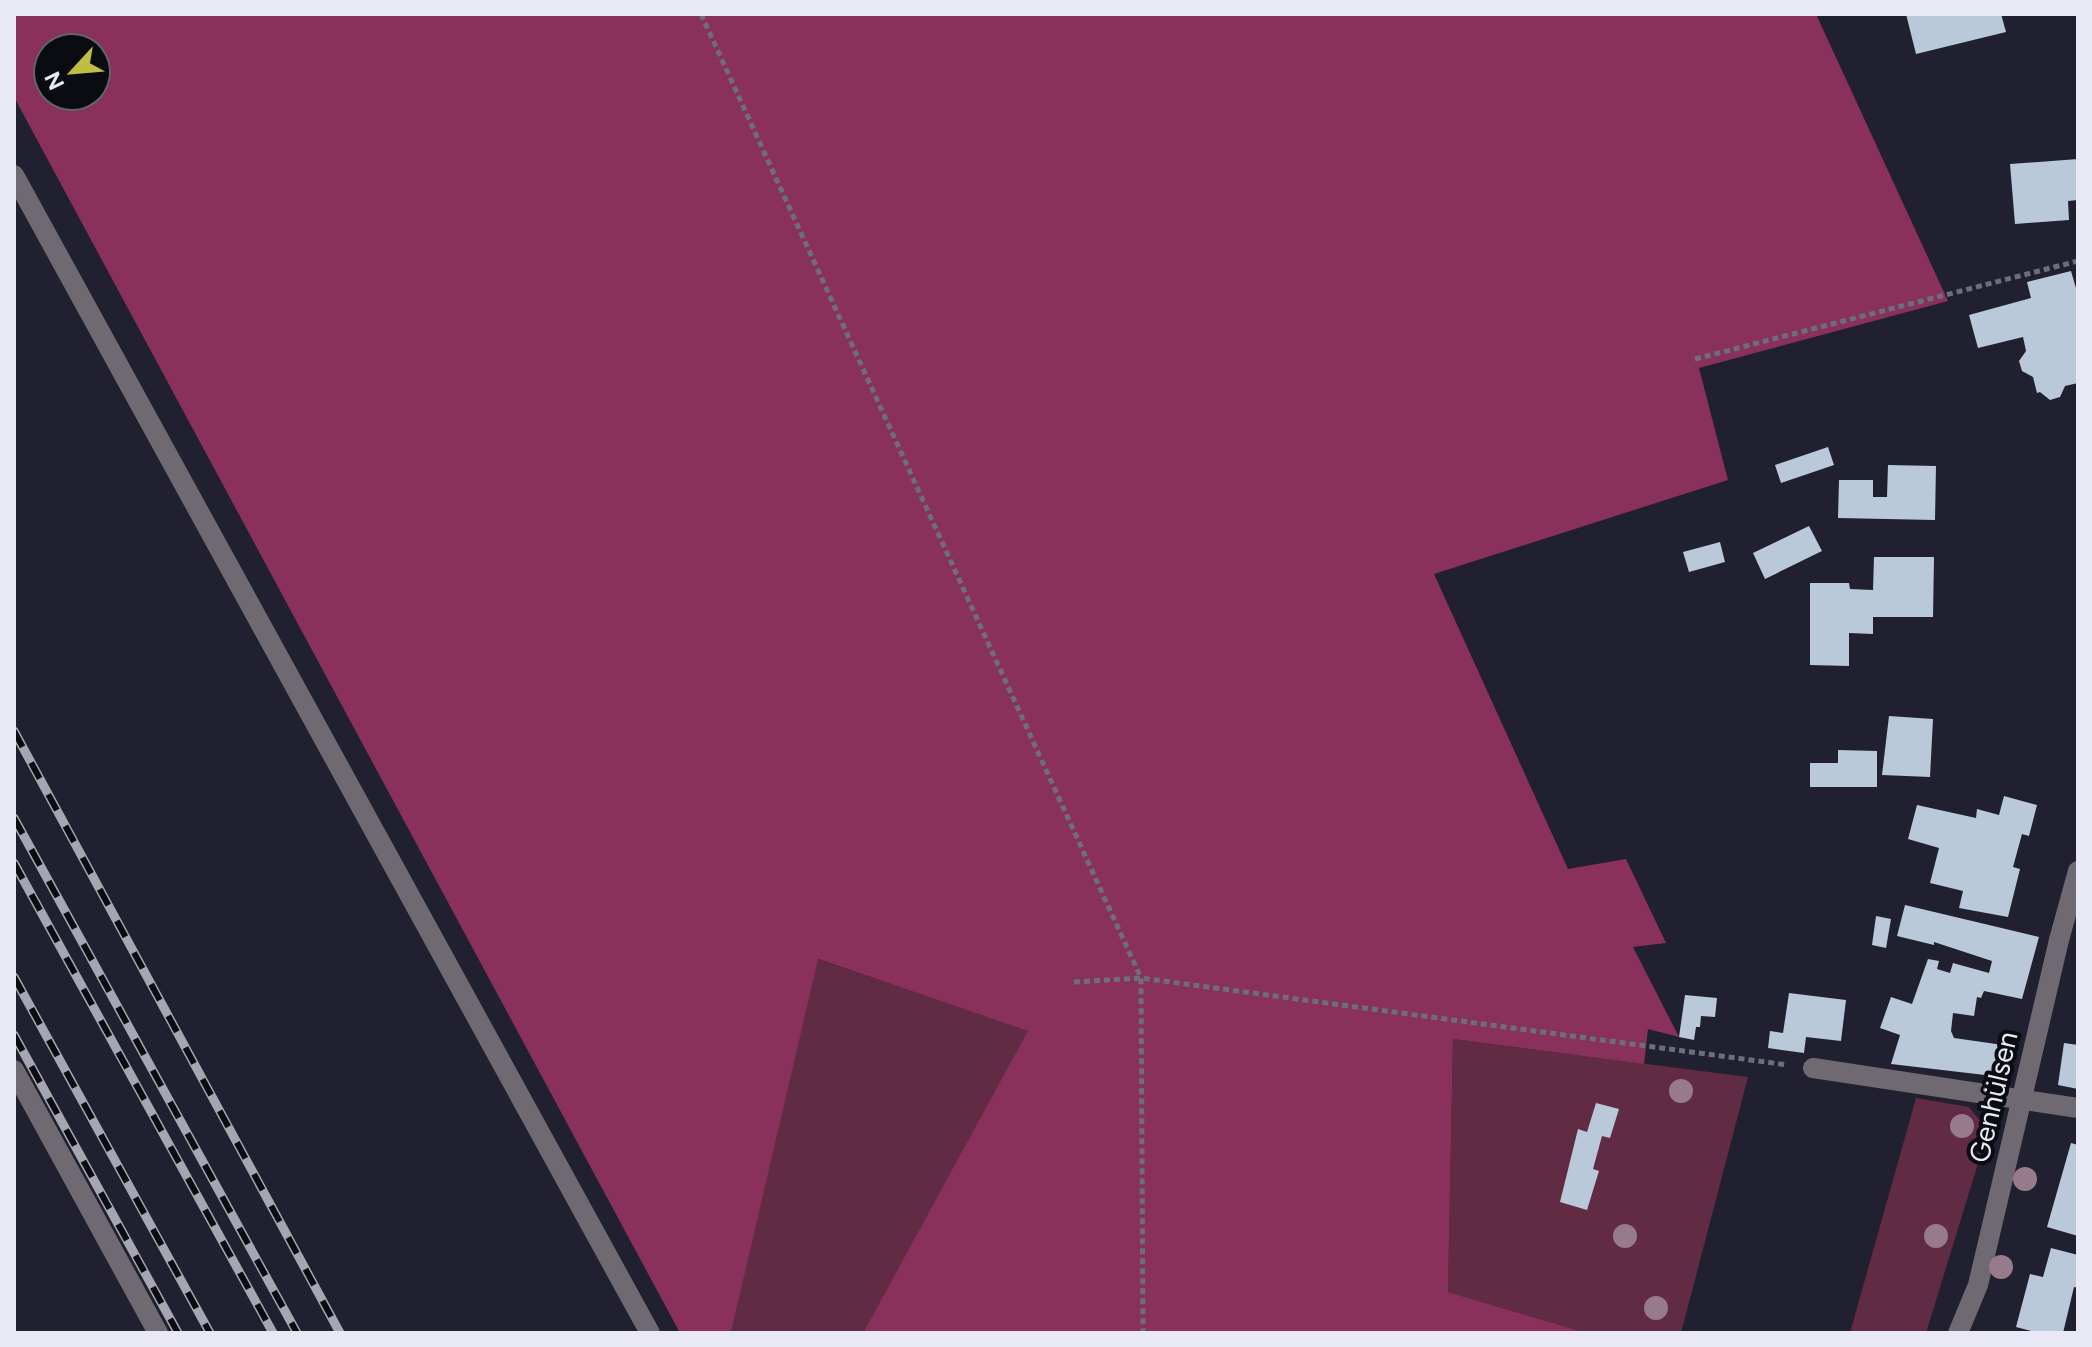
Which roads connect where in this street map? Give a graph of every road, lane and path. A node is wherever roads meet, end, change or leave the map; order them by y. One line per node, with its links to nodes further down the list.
1 (701, 14): 6 (path)
2 (14, 175): 13 (street)
3 (2078, 261): 4 (path)
4 (1695, 359)
5 (2078, 871): 10 (street, Genhülsen)
6 (1141, 978): 7 (path); 8 (path); 14 (path)
7 (1074, 982)
8 (1813, 1068): 10 (street)
9 (14, 1070): 12 (street)
10 (2021, 1101): 11 (street); 15 (street, Genhülsen)
11 (2078, 1108)
12 (158, 1333)
13 (650, 1333)
14 (1143, 1333)
15 (1958, 1333)

